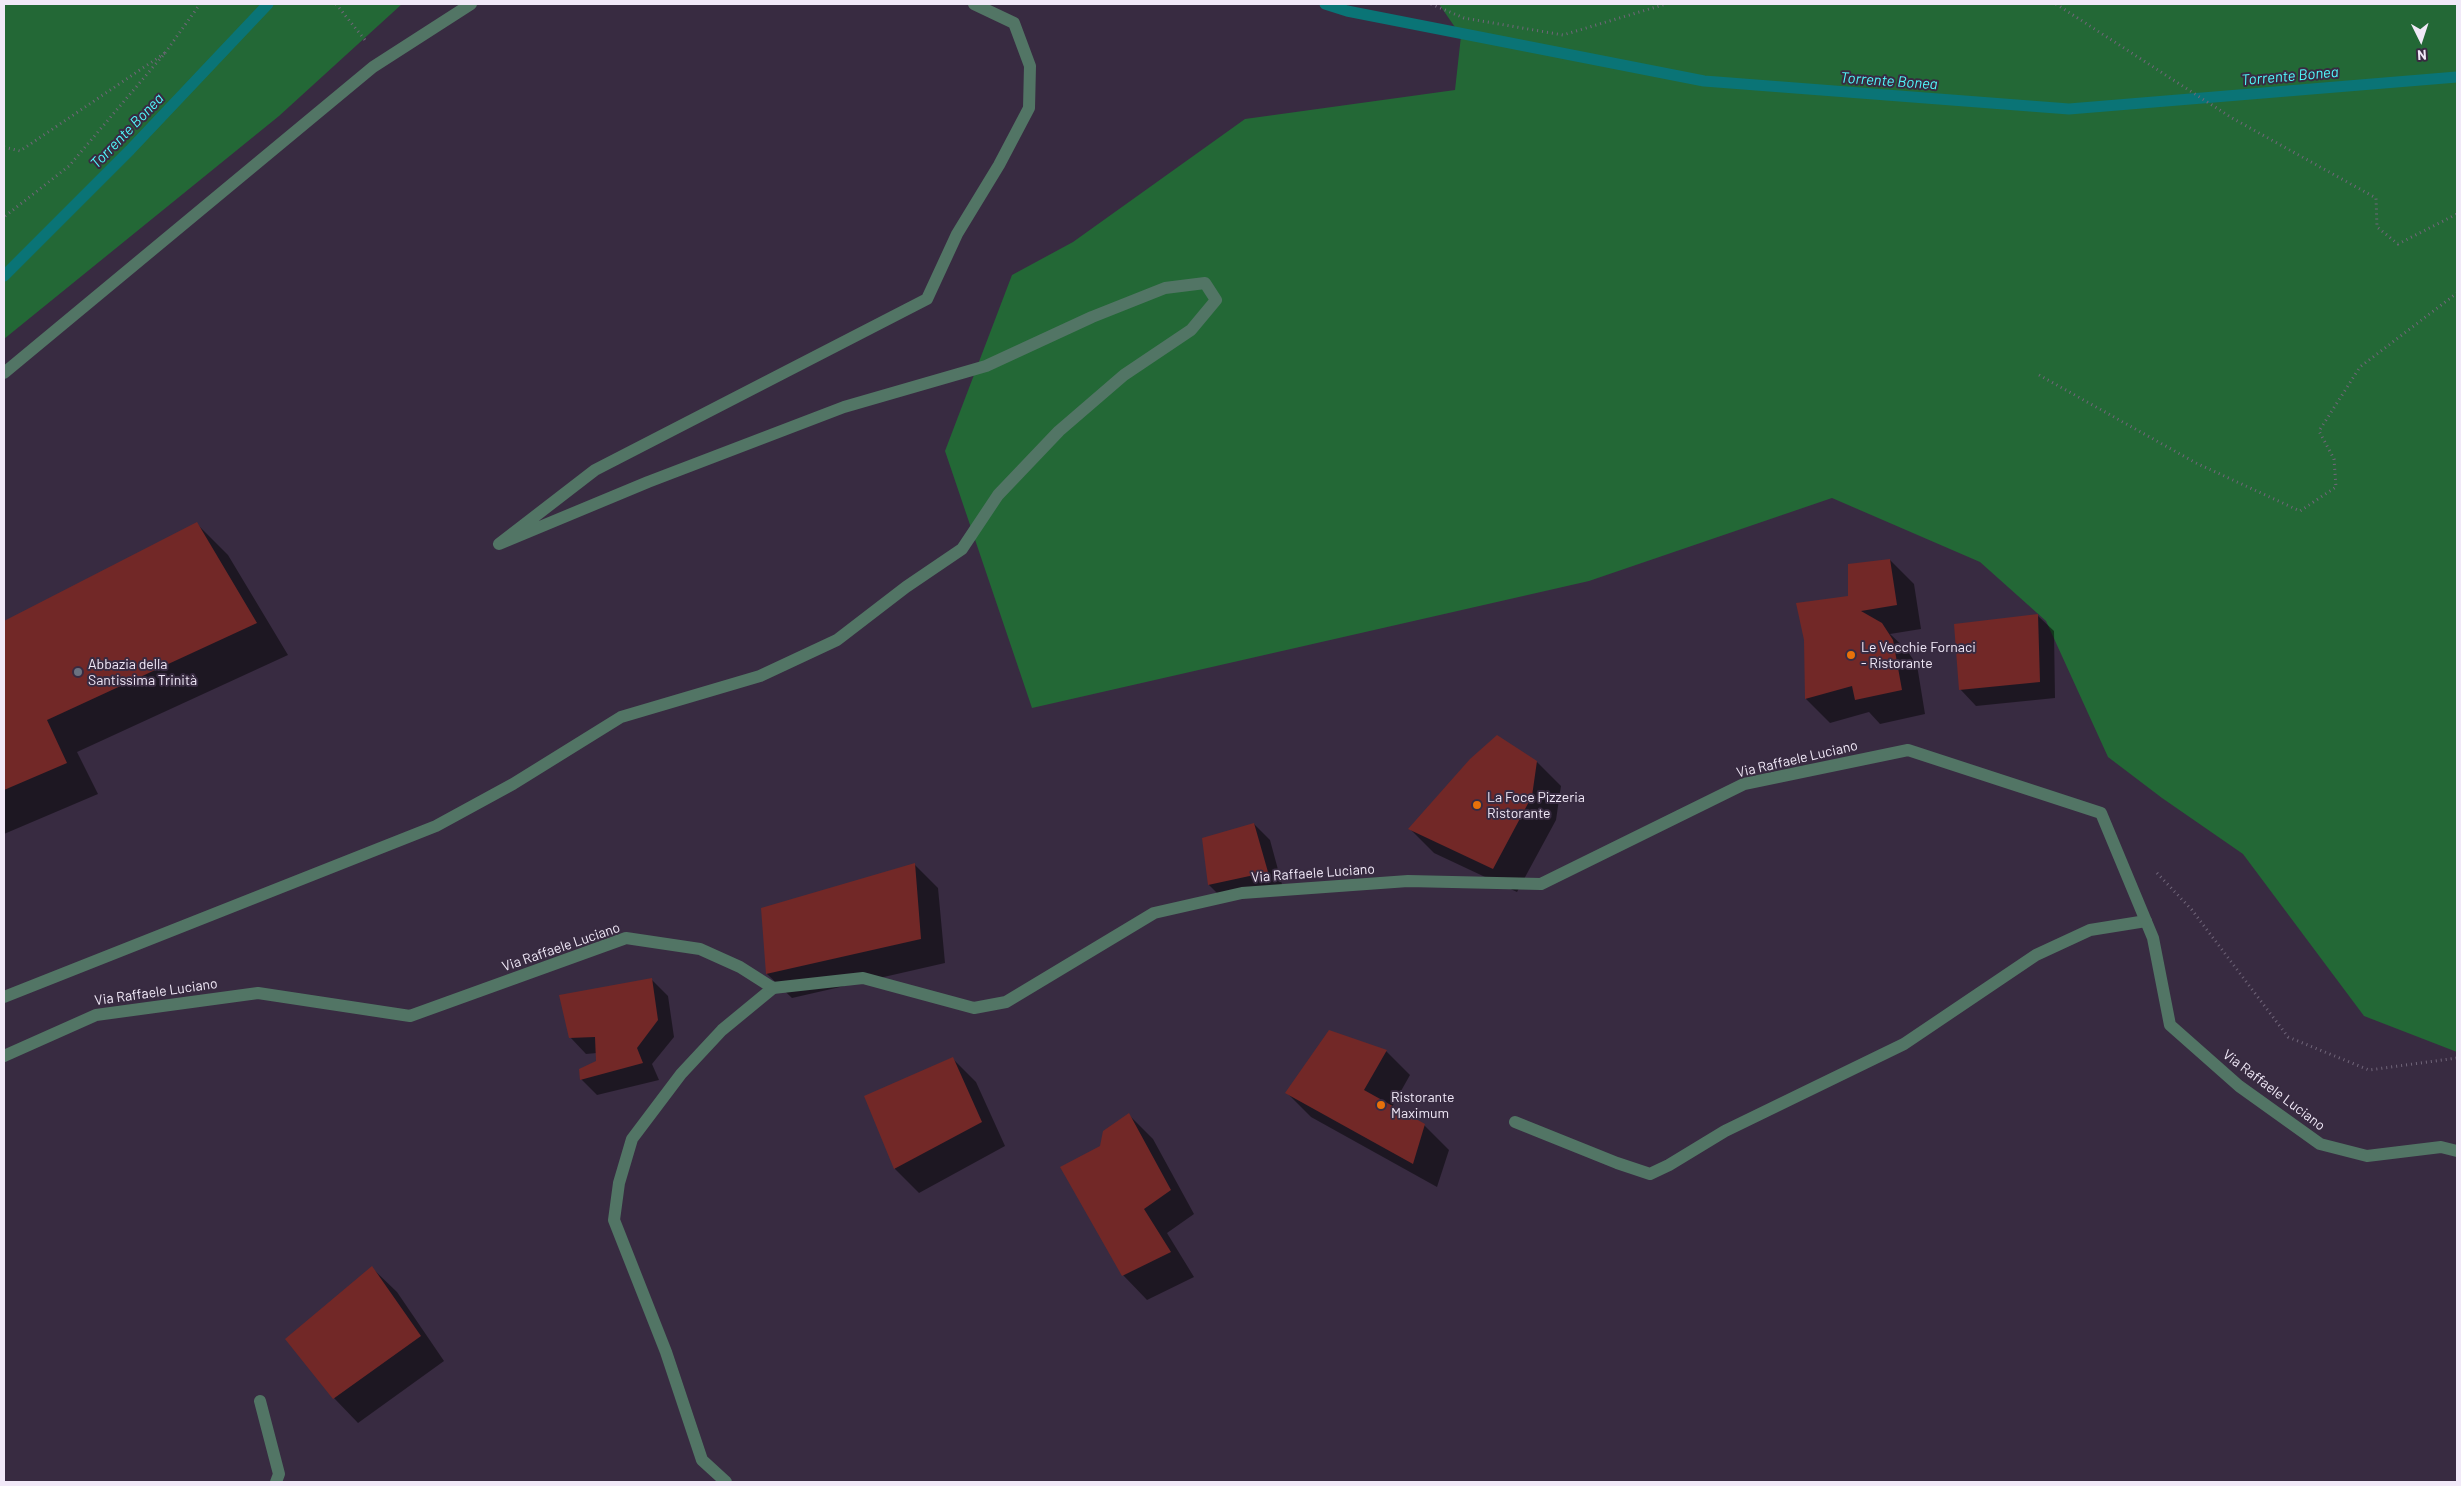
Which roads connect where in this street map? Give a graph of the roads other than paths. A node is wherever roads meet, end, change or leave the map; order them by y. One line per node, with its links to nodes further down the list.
1 (470, 4): 3 (street)
2 (974, 4): 6 (street)
3 (4, 373)
4 (2146, 921): 5 (street, Via Raffaele Luciano); 8 (street); 9 (street, Via Raffaele Luciano)
5 (773, 988): 7 (street, Via Raffaele Luciano); 12 (street)
6 (4, 997)
7 (4, 1056)
8 (1515, 1122)
9 (2457, 1151)
10 (260, 1401): 11 (street)
11 (276, 1482)
12 (726, 1482)

